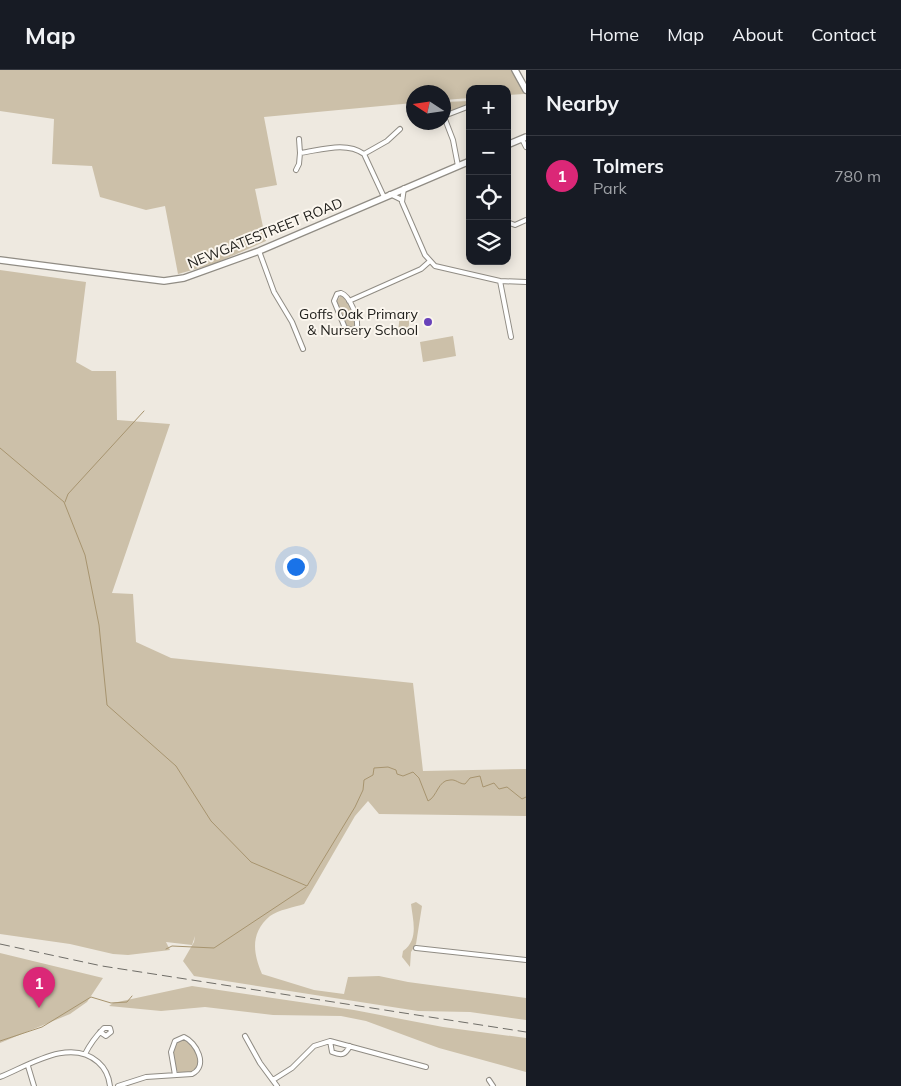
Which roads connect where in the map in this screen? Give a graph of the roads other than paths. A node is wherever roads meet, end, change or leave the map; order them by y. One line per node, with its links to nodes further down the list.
1 (515, 70): 2 (street)
2 (526, 90)
3 (466, 107): 4 (street)
4 (451, 113)
5 (400, 129): 12 (street)
6 (449, 130): 14 (street)
7 (524, 138): 9 (street); 10 (street)
8 (299, 140): 11 (street)
9 (511, 143)
10 (526, 147)
11 (300, 153): 12 (street); 15 (street)
12 (364, 154): 17 (street)
13 (466, 164): 14 (street, NEWGATESTREET ROAD)
14 (458, 166): 16 (street, NEWGATESTREET ROAD)
15 (296, 170)
16 (404, 188): 17 (street, NEWGATESTREET ROAD); 18 (street)
17 (387, 196): 18 (street); 21 (street, NEWGATESTREET ROAD)
18 (402, 200): 23 (street)
19 (526, 220): 20 (street)
20 (511, 224)
21 (259, 251): 22 (street, NEWGATESTREET ROAD); 28 (street)
22 (0, 260)
23 (430, 261): 24 (street); 26 (street)
24 (500, 281): 25 (street); 27 (street)
25 (526, 282)
26 (349, 300): 26 (street)
27 (511, 338)
28 (303, 349)
29 (416, 948): 30 (street)
30 (526, 960)
31 (100, 1032): 35 (street)
32 (245, 1036): 40 (street)
33 (330, 1041): 34 (street); 34 (street); 40 (street)
34 (350, 1046): 37 (street)
35 (85, 1054): 36 (street); 43 (street)
36 (28, 1066): 39 (street); 42 (street)
37 (426, 1067)
38 (175, 1074): 38 (street); 44 (street)
39 (0, 1077)
40 (273, 1080): 45 (street)
41 (489, 1080): 46 (street)
42 (34, 1086)
43 (110, 1086)
44 (118, 1086)
45 (277, 1086)
46 (493, 1086)

